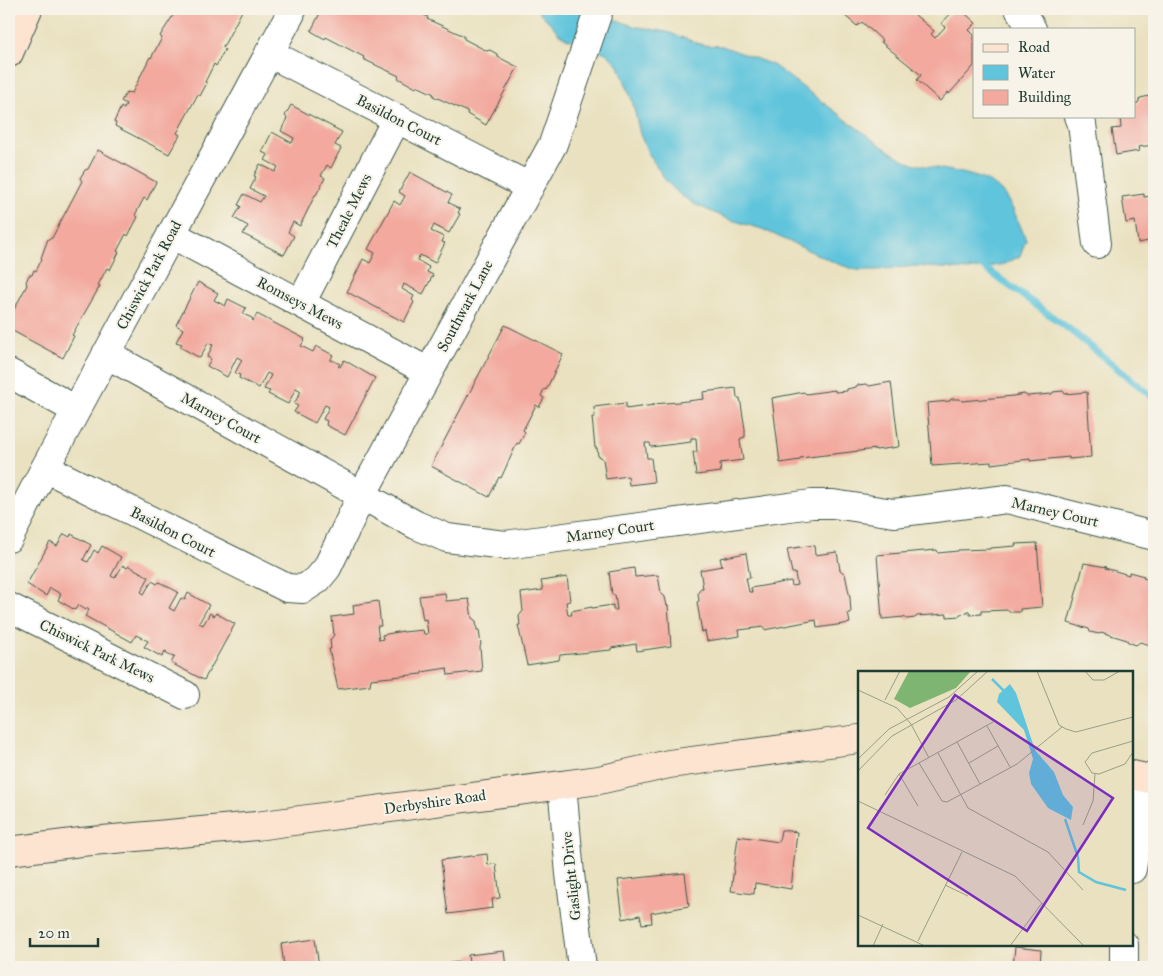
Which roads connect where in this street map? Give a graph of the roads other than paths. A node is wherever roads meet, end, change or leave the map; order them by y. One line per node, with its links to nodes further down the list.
1 (28, 9): 6 (street)
2 (599, 9): 10 (street, Southwark Lane)
3 (1019, 9): 5 (street)
4 (290, 13): 7 (street, Chiswick Park Road)
5 (1031, 28)
6 (9, 53)
7 (269, 53): 8 (street, Basildon Court); 11 (street, Chiswick Park Road)
8 (397, 118): 10 (street, Basildon Court); 13 (street, Theale Mews)
9 (1080, 118): 12 (street)
10 (530, 186): 15 (street, Southwark Lane)
11 (171, 234): 13 (street, Romseys Mews); 14 (street, Chiswick Park Road)
12 (1097, 244)
13 (300, 303): 15 (street, Romseys Mews)
14 (106, 354): 17 (street, Chiswick Park Road); 19 (street, Marney Court)
15 (429, 372): 19 (street, Southwark Lane)
16 (9, 373): 17 (street)
17 (76, 410): 18 (street, Chiswick Park Road)
18 (44, 468): 21 (street, Chiswick Park Road); 22 (street, Basildon Court)
19 (362, 495): 20 (street, Marney Court); 22 (street, Southwark Lane)
20 (1154, 536)
21 (9, 538)
22 (303, 588)
23 (9, 607): 24 (street, Chiswick Park Mews)
24 (185, 695)
25 (858, 738): 27 (street, Derbyshire Road)
26 (1144, 778): 29 (street)
27 (562, 785): 28 (street, Derbyshire Road); 31 (street, Gaslight Drive)
28 (9, 851)
29 (1133, 861)
30 (1124, 946): 32 (street)
31 (582, 967)
32 (1124, 967)

